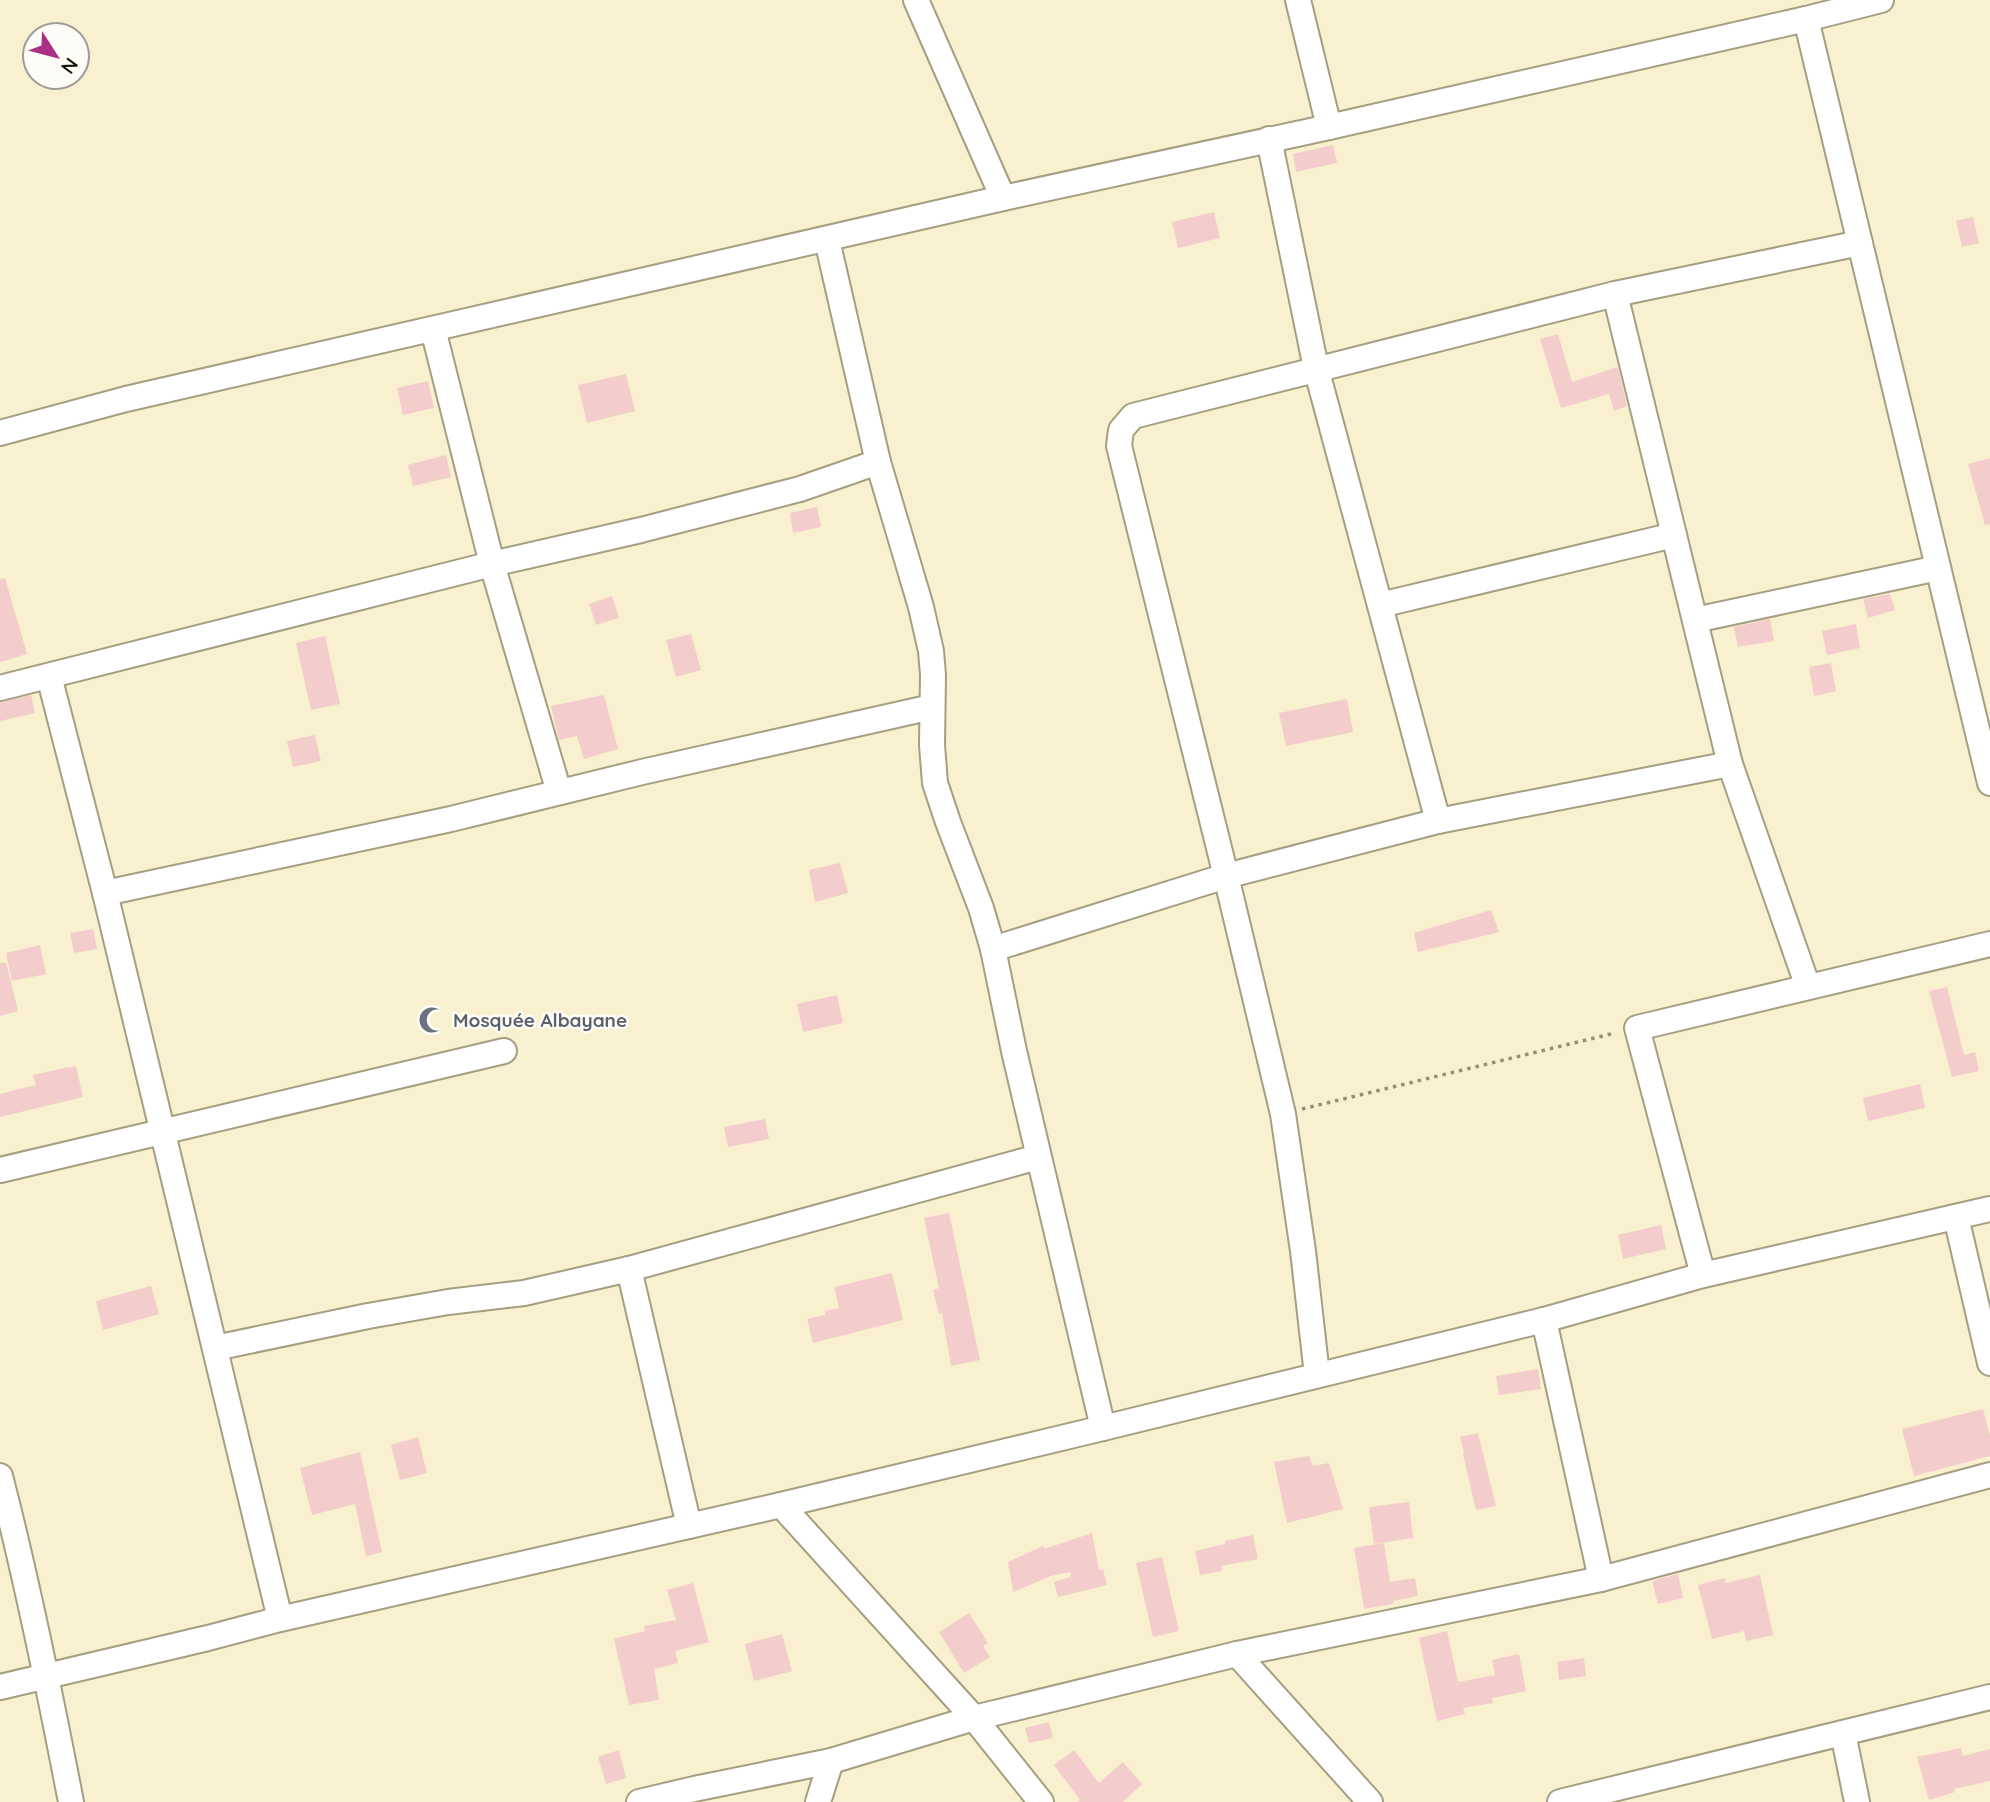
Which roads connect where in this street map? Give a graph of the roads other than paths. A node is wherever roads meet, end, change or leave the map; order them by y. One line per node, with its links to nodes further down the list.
1 (916, 0): 7 (street)
2 (1298, 0): 5 (street)
3 (1881, 0): 4 (street)
4 (1806, 19): 5 (street); 9 (street)
5 (1329, 127): 6 (street)
6 (1269, 139): 7 (street); 12 (street)
7 (1003, 198): 8 (street)
8 (827, 240): 11 (street); 14 (street)
9 (1860, 243): 10 (street); 17 (street)
10 (1615, 294): 12 (street); 15 (street)
11 (433, 330): 13 (street); 16 (street)
12 (1316, 369): 18 (street); 27 (street)
13 (0, 433)
14 (878, 462): 16 (street); 22 (street)
15 (1674, 535): 18 (street); 19 (street)
16 (492, 564): 20 (street); 25 (street)
17 (1938, 568): 19 (street); 24 (street)
18 (1380, 604): 26 (street)
19 (1695, 621): 23 (street)
20 (49, 676): 21 (street); 28 (street)
21 (0, 688)
22 (932, 707): 25 (street); 30 (street)
23 (1730, 764): 26 (street); 31 (street)
24 (1990, 783)
25 (559, 792): 28 (street)
26 (1438, 821): 27 (street)
27 (1226, 876): 30 (street); 43 (street)
28 (105, 894): 33 (street)
29 (1990, 944): 31 (street)
30 (993, 949): 34 (street)
31 (1808, 987): 39 (street)
32 (504, 1051): 33 (street)
33 (162, 1132): 35 (street); 41 (street)
34 (1038, 1157): 38 (street); 44 (street)
35 (0, 1170)
36 (1990, 1209): 37 (street)
37 (1956, 1217): 39 (street); 42 (street)
38 (629, 1269): 41 (street); 48 (street)
39 (1703, 1275): 40 (street)
40 (1544, 1320): 43 (street); 49 (street)
41 (215, 1348): 50 (street)
42 (1990, 1363)
43 (1317, 1375): 44 (street)
44 (1103, 1429): 47 (street)
45 (1990, 1475): 49 (street)
46 (0, 1476): 52 (street)
47 (782, 1505): 48 (street); 55 (street)
48 (689, 1526): 50 (street)
49 (1601, 1579): 51 (street)
50 (281, 1619): 52 (street)
51 (1237, 1654): 55 (street); 63 (street)
52 (47, 1675): 53 (street); 59 (street)
53 (0, 1687)
54 (1990, 1698): 56 (street)
55 (974, 1718): 57 (street); 62 (street)
56 (1843, 1733): 64 (street); 65 (street)
57 (831, 1761): 58 (street); 61 (street)
58 (701, 1795): 60 (street)
59 (71, 1802)
60 (639, 1802)
61 (818, 1802)
62 (1041, 1802)
63 (1370, 1802)
64 (1560, 1802)
65 (1857, 1802)

